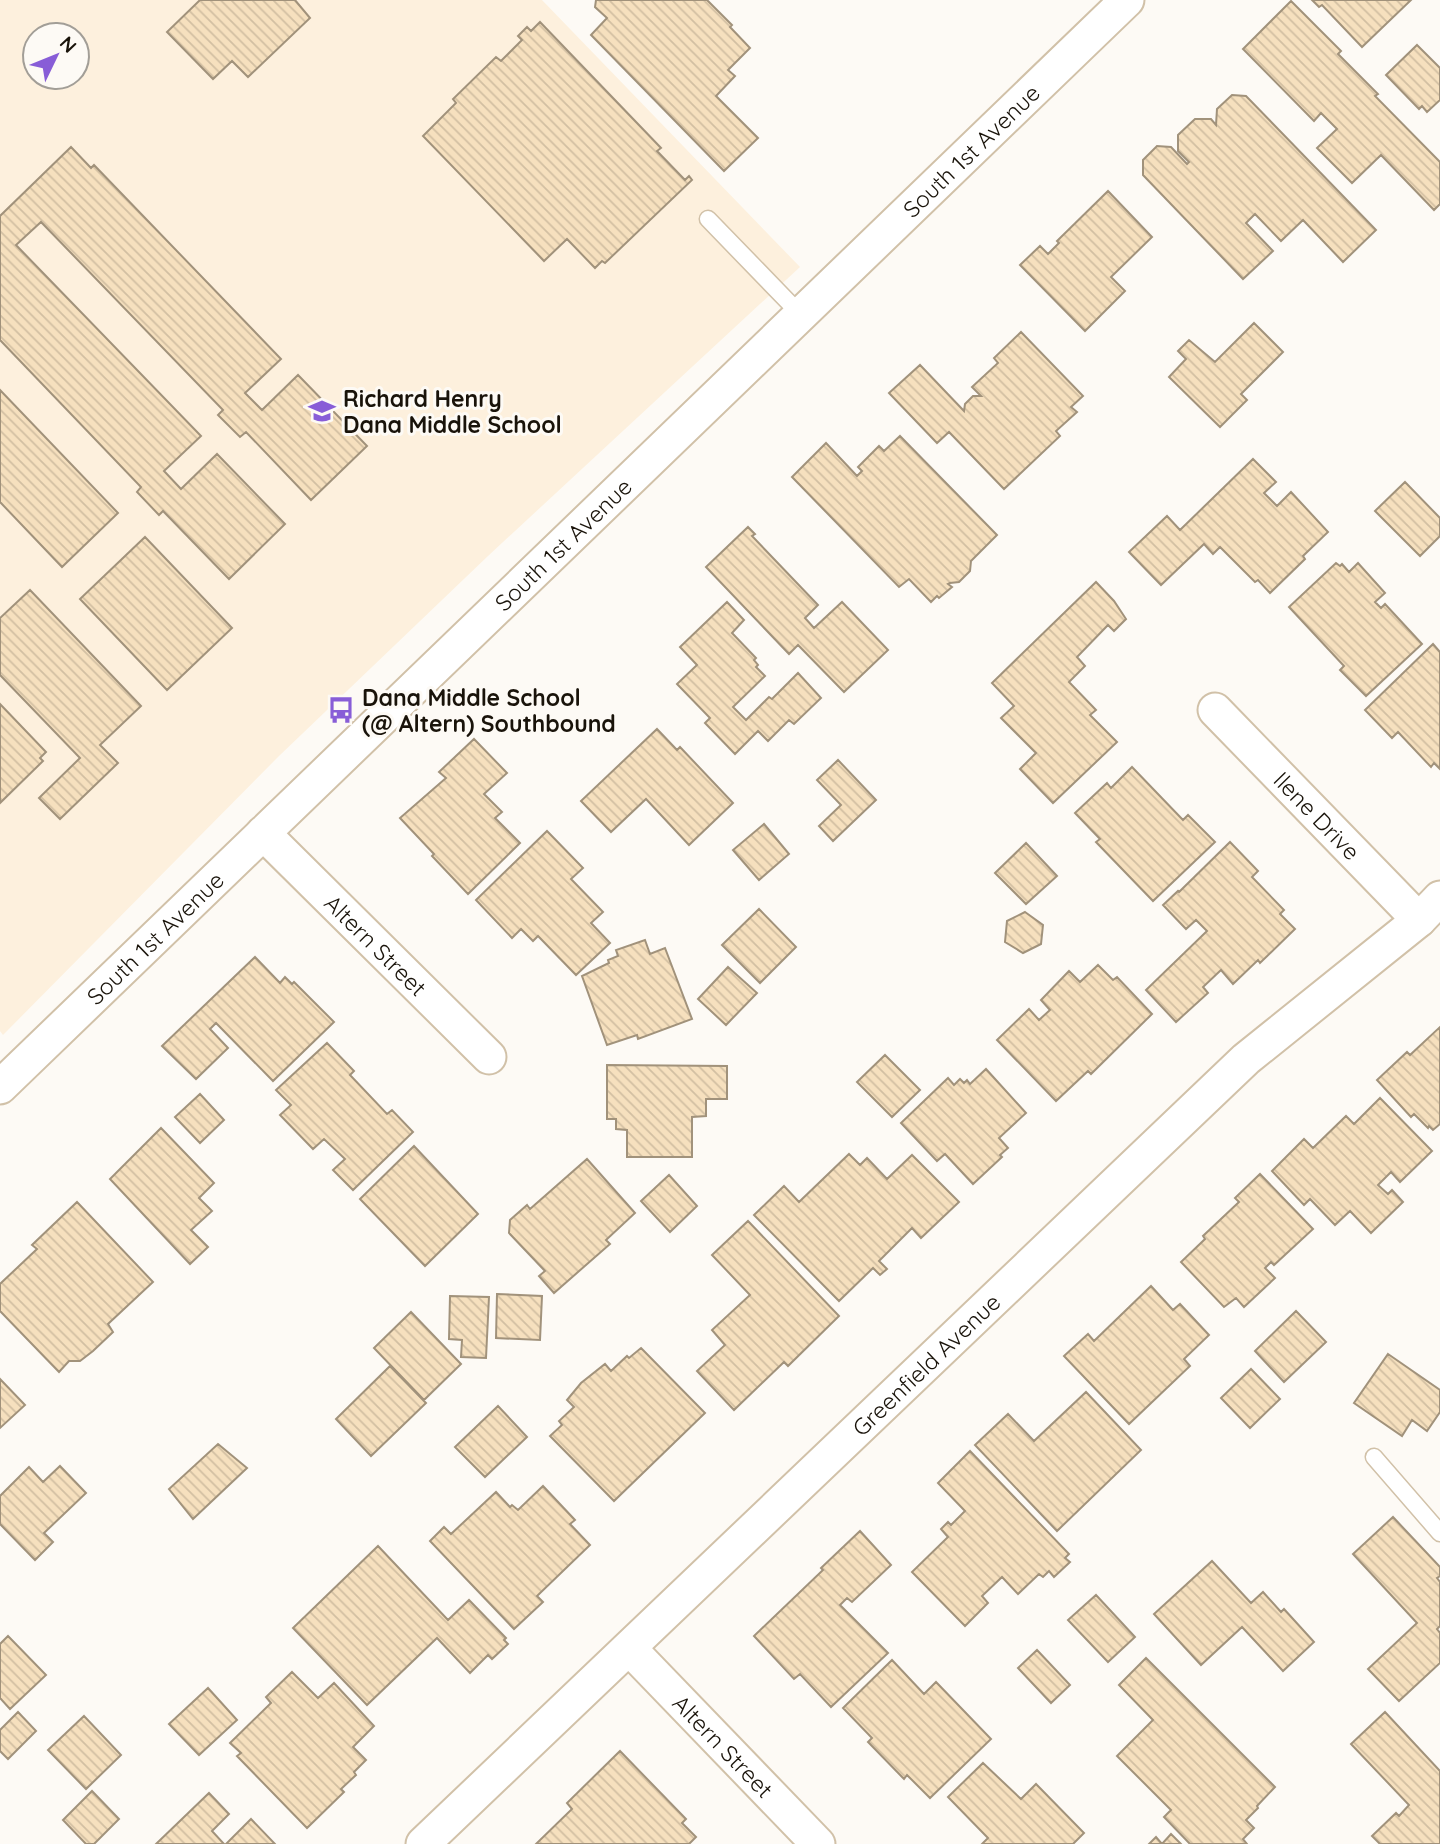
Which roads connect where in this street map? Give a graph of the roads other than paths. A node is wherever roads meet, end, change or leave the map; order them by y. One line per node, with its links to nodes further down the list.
1 (1127, 0): 3 (street, South 1st Avenue)
2 (708, 219): 3 (lane)
3 (801, 315): 5 (street, South 1st Avenue)
4 (1215, 710): 6 (street, Ilene Drive)
5 (263, 833): 7 (street, Altern Street); 8 (street, South 1st Avenue)
6 (1429, 909): 11 (street, Greenfield Avenue)
7 (489, 1058)
8 (0, 1087)
9 (1374, 1457): 10 (lane)
10 (1440, 1533)
11 (629, 1648): 12 (street, Greenfield Avenue); 13 (street, Altern Street)
12 (423, 1844)
13 (818, 1844)

